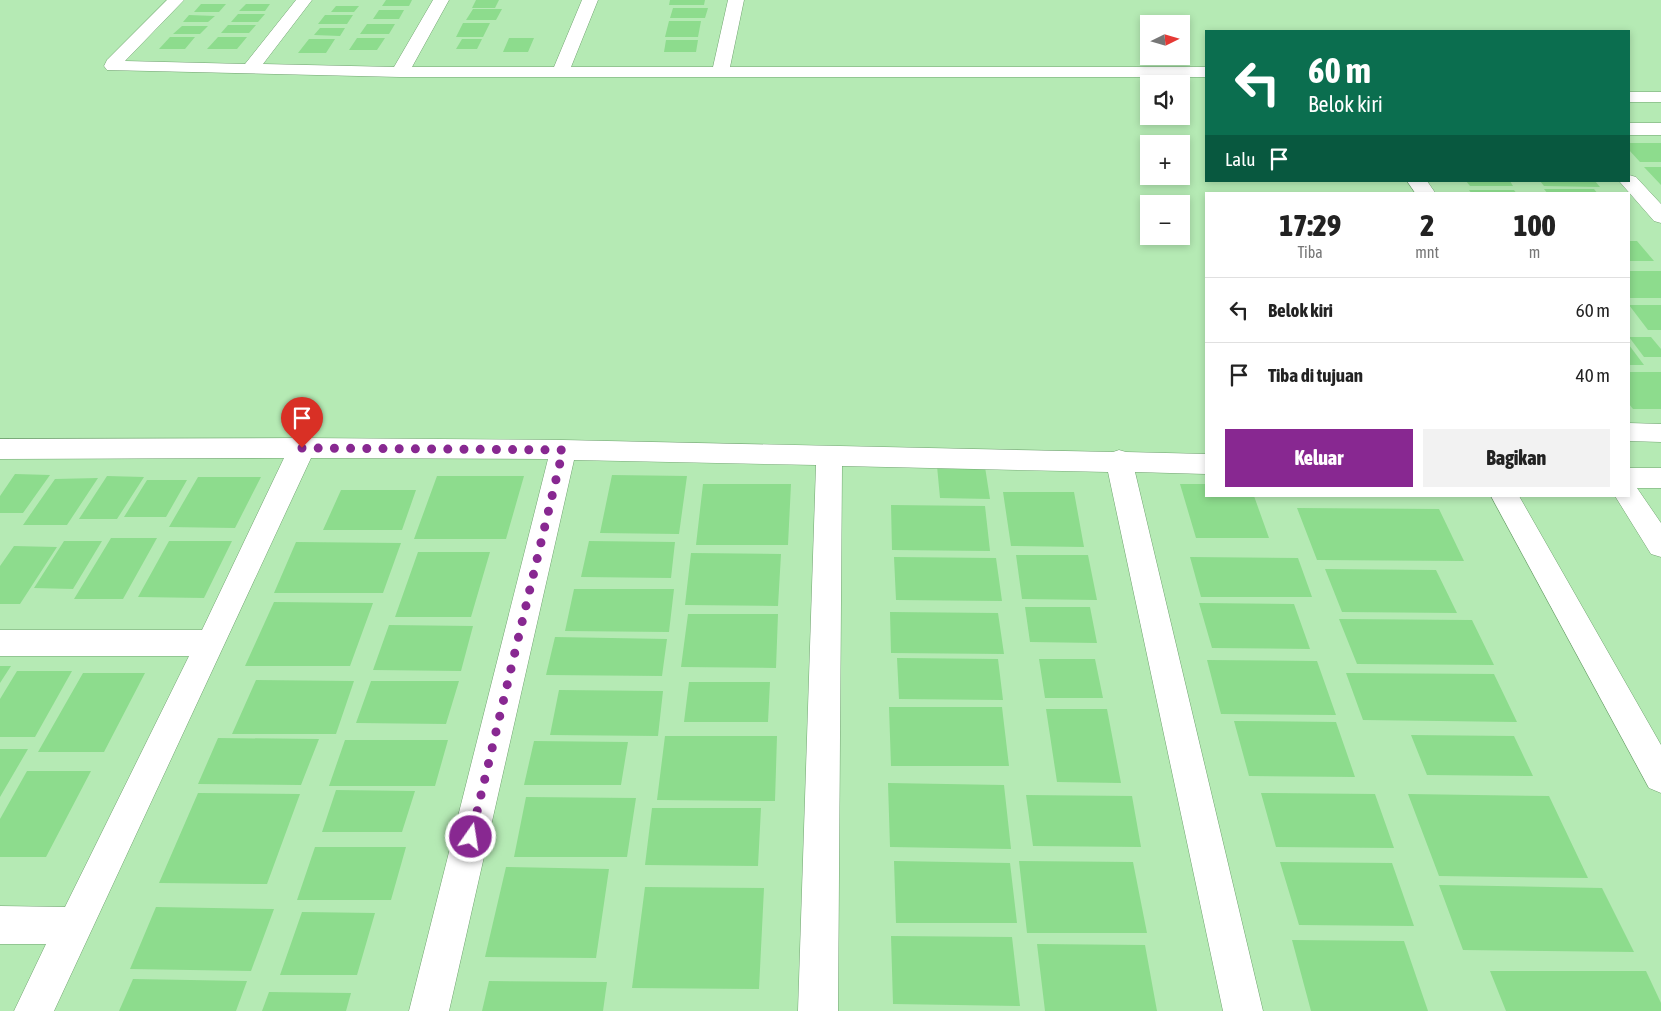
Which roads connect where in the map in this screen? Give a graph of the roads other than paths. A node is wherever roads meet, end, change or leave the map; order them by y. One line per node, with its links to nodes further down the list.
1 (176, 0): 6 (street)
2 (304, 0): 6 (street)
3 (441, 0): 8 (street)
4 (590, 0): 7 (street)
5 (736, 0): 10 (street)
6 (250, 69): 8 (street)
7 (561, 71): 8 (street); 10 (street)
8 (400, 72)
9 (1205, 72): 10 (street)
10 (720, 73)
11 (1630, 97): 12 (street)
12 (1661, 97)
13 (1630, 129): 14 (street)
14 (1661, 129)
15 (1630, 182): 16 (street)
16 (1661, 217)
17 (1630, 432): 18 (street)
18 (1661, 433)
19 (302, 448): 20 (street); 21 (street); 31 (street)
20 (0, 449)
21 (563, 450): 22 (street); 36 (street)
22 (829, 457): 23 (street); 37 (street)
23 (1119, 460): 24 (street); 38 (street)
24 (1205, 464)
25 (1630, 478): 26 (street)
26 (1661, 478)
27 (1506, 497): 32 (street)
28 (1630, 497): 29 (street)
29 (1661, 546)
30 (0, 643): 31 (street)
31 (212, 643): 34 (street)
32 (1661, 777)
33 (0, 925): 34 (street)
34 (75, 926): 35 (street)
35 (34, 1011)
36 (429, 1011)
37 (818, 1011)
38 (1243, 1011)

